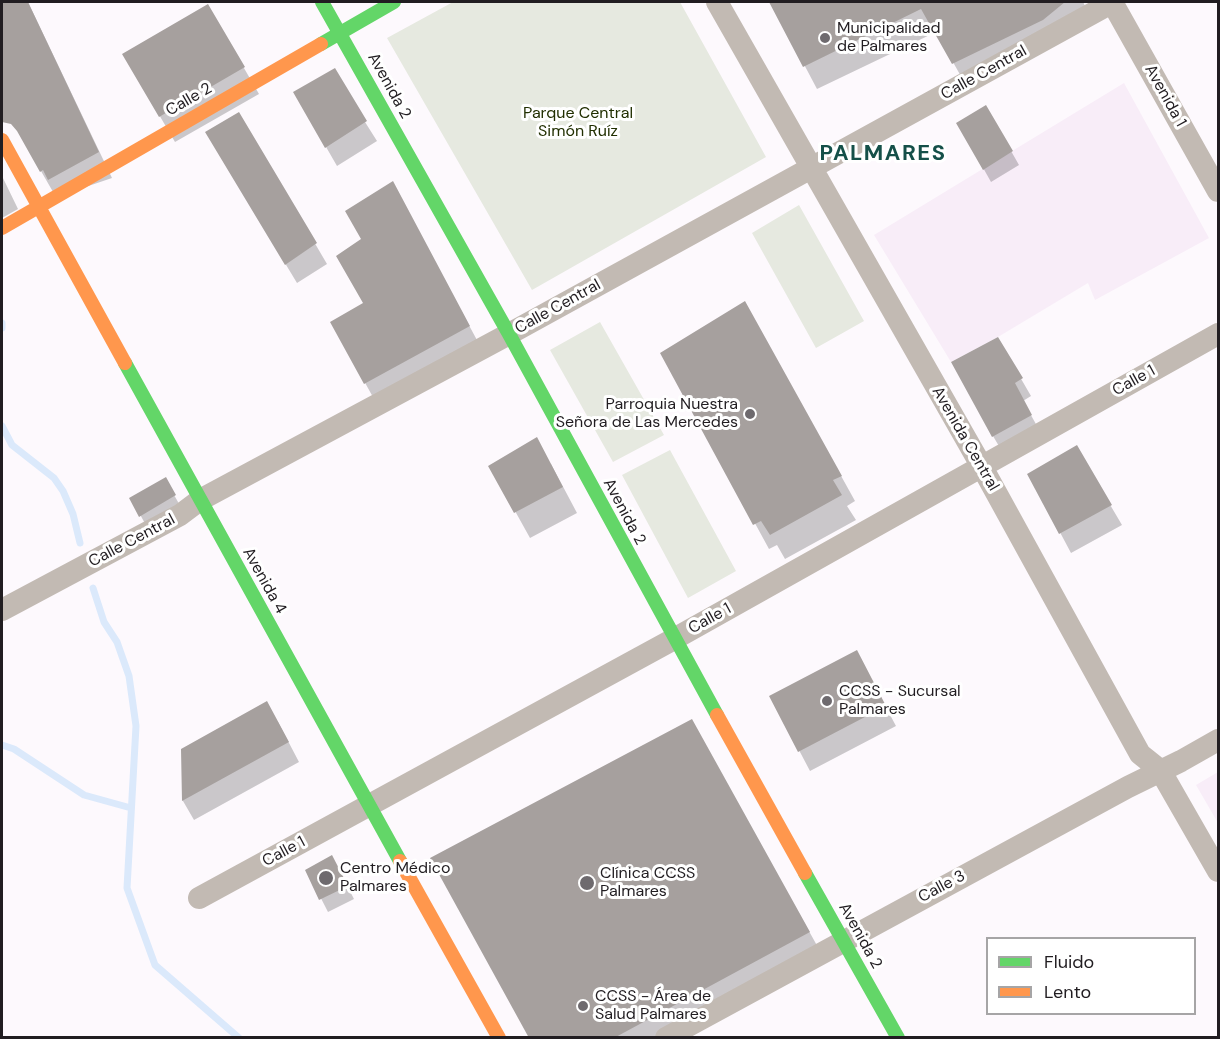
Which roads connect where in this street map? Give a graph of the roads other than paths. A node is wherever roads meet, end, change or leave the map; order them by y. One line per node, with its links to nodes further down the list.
1 (322, 2): 5 (main road, Avenida 2)
2 (394, 2): 5 (main road, Calle 2)
3 (717, 2): 7 (street, Avenida Central)
4 (1112, 2): 7 (street, Calle Central); 8 (street, Avenida 1)
5 (340, 33): 9 (main road, Calle 2); 11 (main road, Avenida 2)
6 (2, 140): 9 (main road, Avenida 4)
7 (810, 168): 11 (street, Calle Central); 13 (street, Avenida Central)
8 (1218, 191)
9 (40, 207): 10 (main road, Calle 2); 14 (main road, Avenida 4)
10 (2, 228)
11 (509, 334): 14 (street, Calle Central); 16 (main road, Avenida 2)
12 (1218, 334): 13 (street, Calle 1)
13 (982, 467): 16 (street, Calle 1); 18 (street, Avenida Central)
14 (200, 500): 15 (street, Calle Central); 19 (main road, Avenida 4)
15 (2, 610)
16 (674, 639): 19 (street, Calle 1); 22 (main road, Avenida 2)
17 (1218, 740): 18 (street, Calle 3)
18 (1160, 770): 20 (street, Avenida Central); 22 (street, Calle 3)
19 (369, 806): 21 (street, Calle 1); 23 (main road, Avenida 4)
20 (1218, 871)
21 (199, 898)
22 (844, 941): 24 (street, Calle 3); 25 (main road, Avenida 2)
23 (499, 1038)
24 (666, 1038)
25 (898, 1038)

